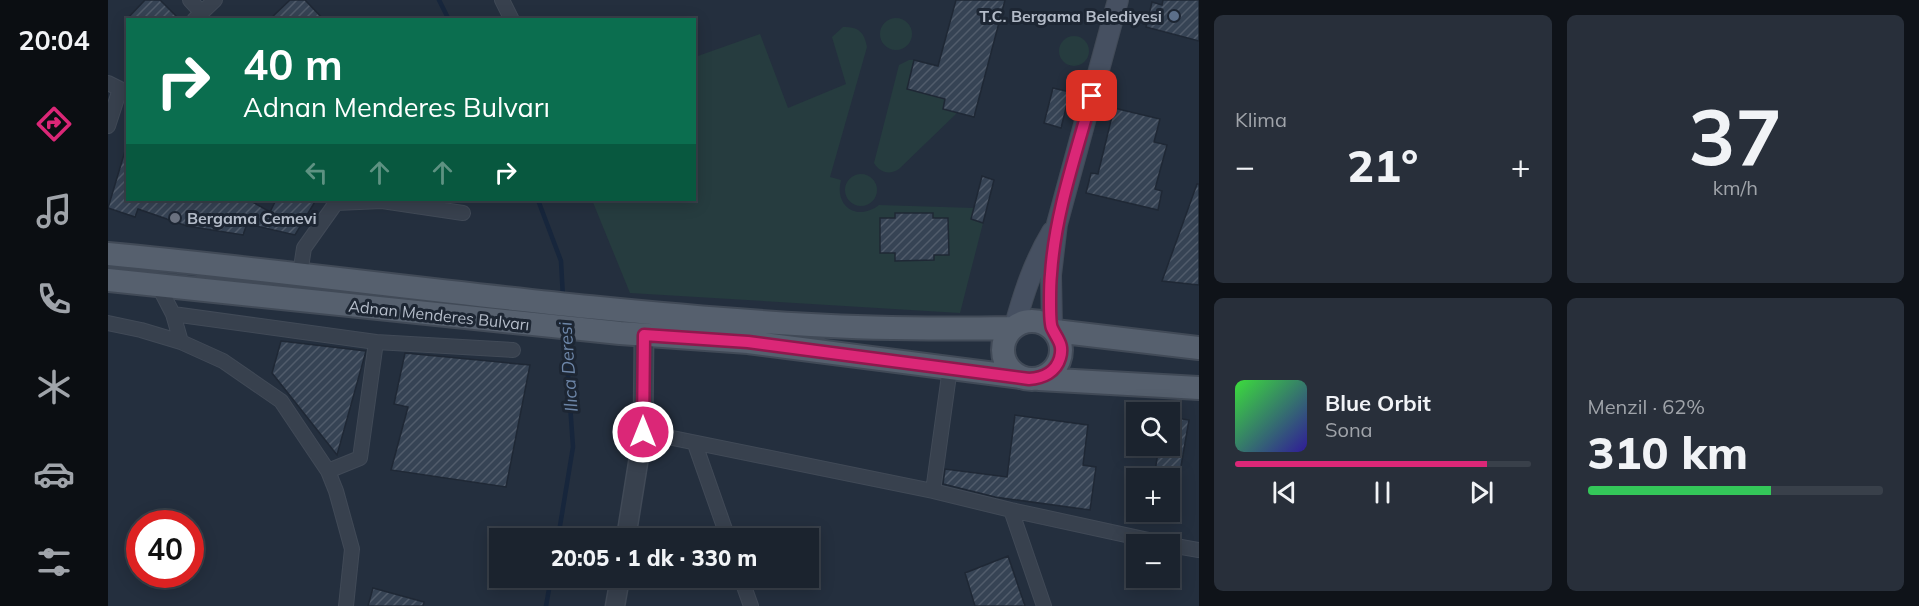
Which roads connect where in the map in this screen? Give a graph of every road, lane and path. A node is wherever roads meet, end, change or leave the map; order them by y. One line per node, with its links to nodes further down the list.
1 (190, 0): 5 (street)
2 (215, 0): 5 (street)
3 (502, 0): 6 (street)
4 (1118, 0): 11 (main road)
5 (198, 16)
6 (511, 18)
7 (118, 85): 8 (street)
8 (108, 126)
9 (334, 201): 10 (street); 13 (street)
10 (463, 213)
11 (1057, 224): 18 (main road); 19 (main road)
12 (108, 254): 13 (main road, Adnan Menderes Bulvarı)
13 (300, 274): 18 (main road, Adnan Menderes Bulvarı)
14 (108, 280): 15 (main road, Adnan Menderes Bulvarı)
15 (159, 286): 16 (street); 20 (main road, Adnan Menderes Bulvarı)
16 (173, 314): 21 (street); 22 (street)
17 (108, 323): 21 (street)
18 (1013, 327): 19 (main road); 26 (main road)
19 (1053, 330): 23 (main road); 26 (main road)
20 (644, 335): 25 (main road, Adnan Menderes Bulvarı); 28 (street)
21 (181, 342): 30 (street)
22 (376, 342): 24 (street); 30 (street)
23 (1199, 348)
24 (513, 350)
25 (950, 368): 26 (main road, Adnan Menderes Bulvarı); 31 (street)
26 (1029, 378): 27 (main road, Adnan Menderes Bulvarı)
27 (1199, 388)
28 (643, 432): 29 (street); 33 (street)
29 (695, 444): 31 (street); 34 (street)
30 (328, 471): 40 (street)
31 (933, 491): 32 (street)
32 (1011, 510): 35 (street); 43 (street)
33 (628, 528)
34 (724, 528)
35 (1126, 535)
36 (1180, 547): 37 (street)
37 (1199, 550)
38 (618, 588): 41 (street)
39 (745, 588): 42 (street)
40 (346, 606)
41 (615, 606)
42 (751, 606)
43 (1044, 606)

